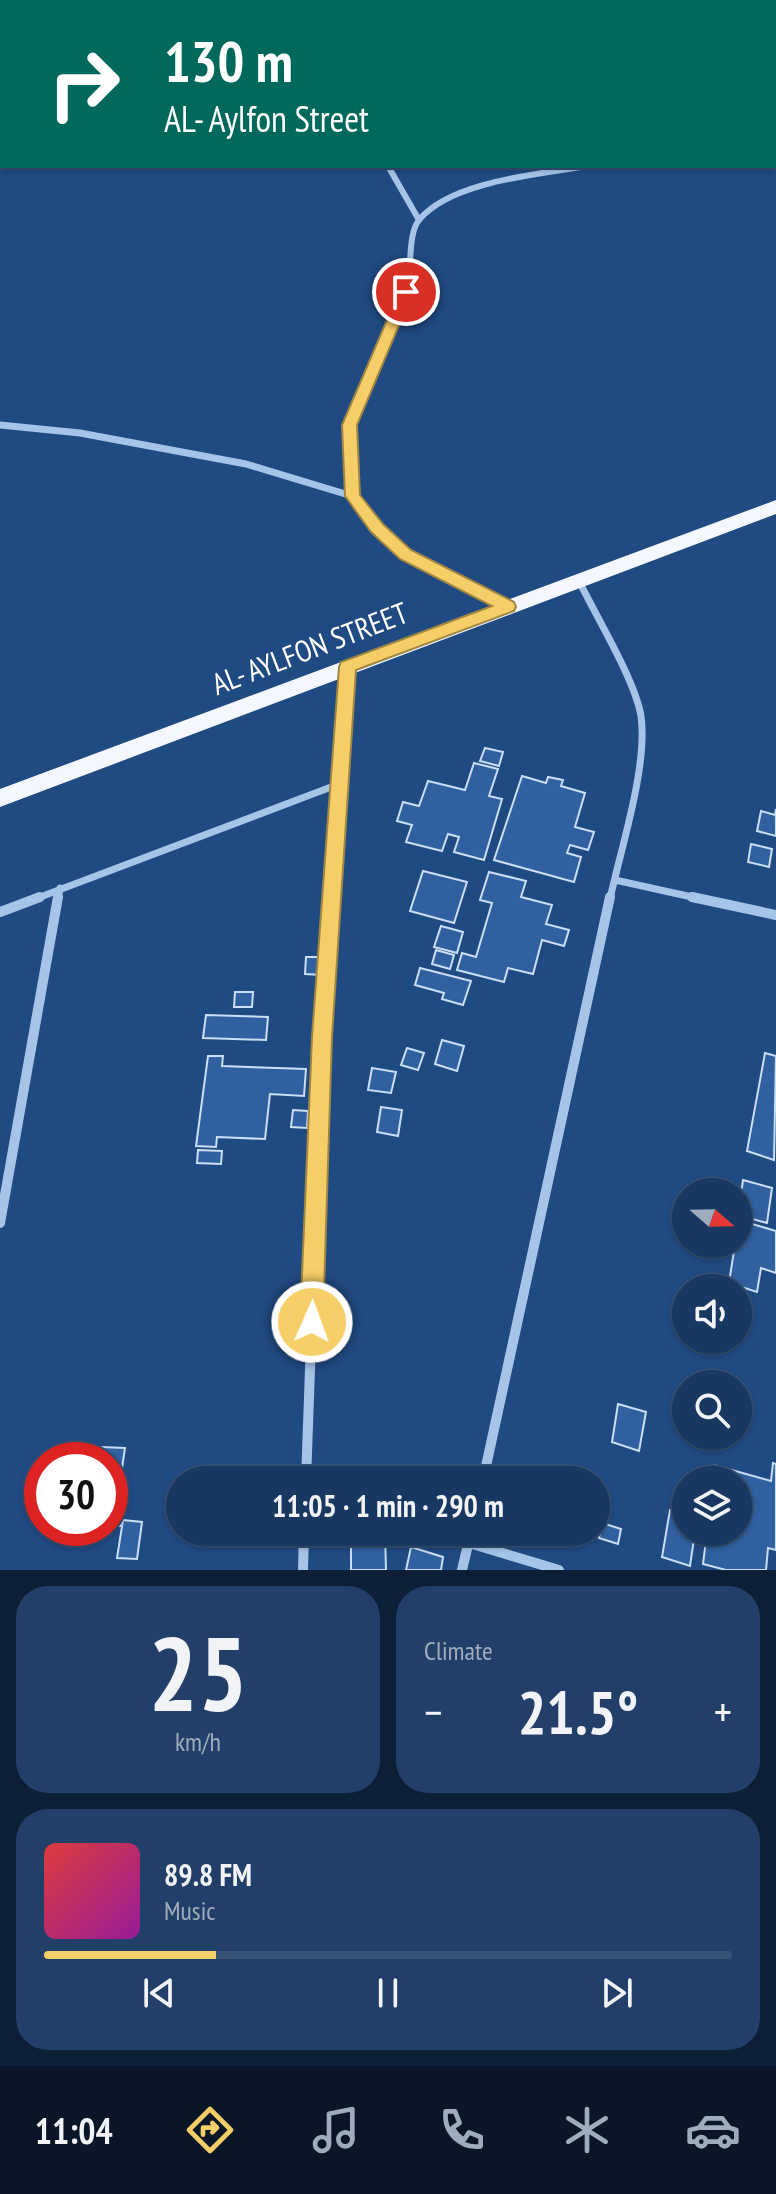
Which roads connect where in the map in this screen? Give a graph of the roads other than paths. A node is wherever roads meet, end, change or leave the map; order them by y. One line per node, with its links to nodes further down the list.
1 (389, 168): 3 (street)
2 (576, 168): 3 (street)
3 (419, 220): 5 (street)
4 (0, 425): 5 (street)
5 (352, 496): 8 (street)
6 (776, 507): 7 (highway, AL- AYLFON STREET)
7 (579, 581): 8 (highway, AL- AYLFON STREET); 12 (street)
8 (508, 607): 9 (highway, AL- AYLFON STREET)
9 (347, 667): 10 (street); 11 (highway, AL- AYLFON STREET)
10 (339, 784): 13 (street); 17 (street)
11 (0, 798)
12 (615, 880): 15 (street); 18 (street)
13 (60, 888): 14 (street); 16 (street)
14 (0, 912)
15 (776, 915)
16 (0, 1223)
17 (307, 1466)
18 (486, 1466)
19 (304, 1546): 22 (street)
20 (468, 1546): 23 (street)
21 (492, 1546): 24 (street)
22 (303, 1570)
23 (462, 1570)
24 (559, 1570)

